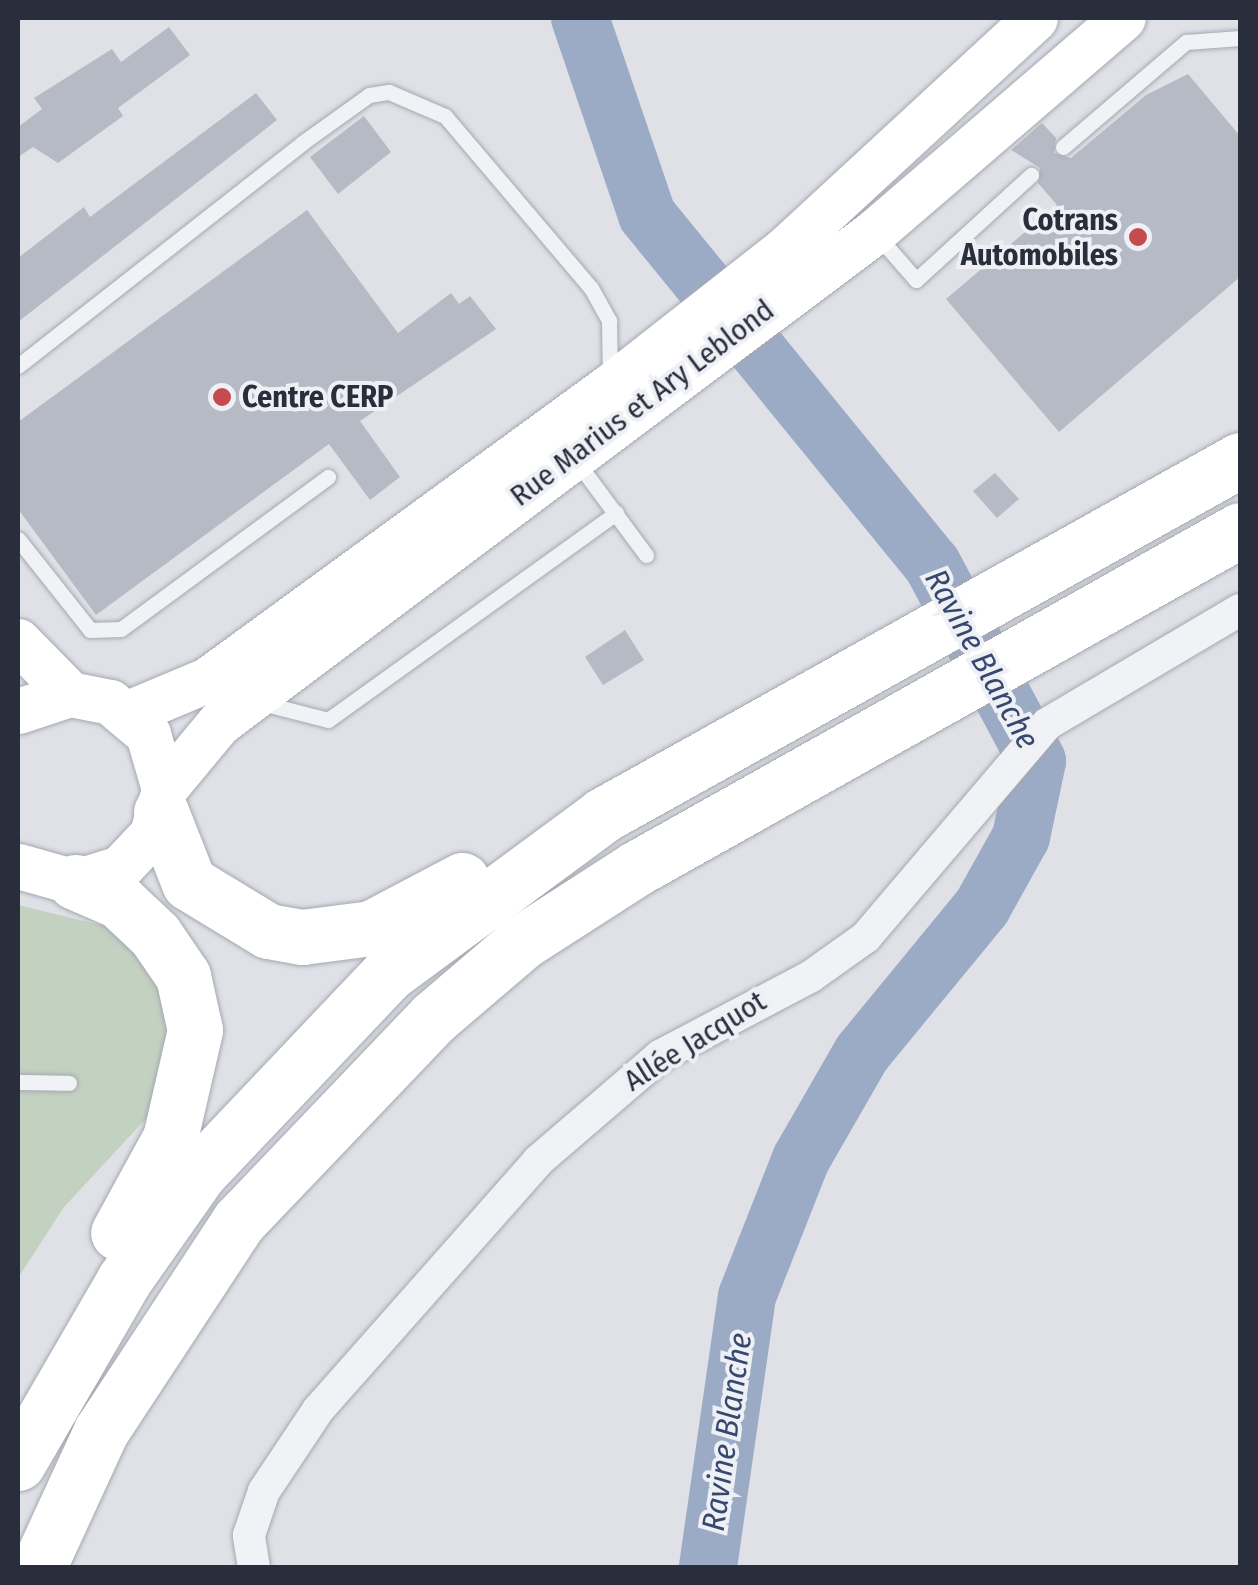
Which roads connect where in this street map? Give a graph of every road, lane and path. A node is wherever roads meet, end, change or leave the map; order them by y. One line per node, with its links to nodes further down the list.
1 (1034, 18): 7 (main road, Rue Marius et Ary Leblond)
2 (1123, 18): 6 (main road, Rue Marius et Ary Leblond)
3 (1240, 38): 4 (lane)
4 (1062, 147)
5 (1031, 175): 6 (lane)
6 (874, 232): 7 (main road, Rue Marius et Ary Leblond)
7 (795, 264): 8 (main road, Rue Marius et Ary Leblond)
8 (672, 361): 10 (main road, Rue Marius et Ary Leblond); 11 (main road, Rue Marius et Ary Leblond)
9 (18, 366): 10 (lane)
10 (609, 387): 24 (main road, Rue Marius et Ary Leblond)
11 (572, 455): 14 (lane); 22 (main road, Rue Marius et Ary Leblond)
12 (1240, 460): 21 (highway)
13 (328, 477): 16 (lane)
14 (616, 512): 17 (lane); 22 (lane)
15 (1240, 530): 32 (highway)
16 (18, 538)
17 (646, 555)
18 (1240, 610): 33 (street, Allée Jacquot)
19 (18, 640): 20 (main road)
20 (70, 694): 23 (main road); 24 (main road)
21 (802, 697): 25 (highway); 31 (highway)
22 (250, 700): 25 (main road, Rue Marius et Ary Leblond)
23 (18, 711)
24 (128, 713): 25 (main road)
25 (163, 800): 27 (main road, Rue Marius et Ary Leblond)
26 (18, 866): 27 (main road)
27 (75, 882): 30 (highway)
28 (18, 1082): 29 (lane)
29 (69, 1084)
30 (18, 1402)
31 (18, 1462)
32 (38, 1568)
33 (254, 1568)

